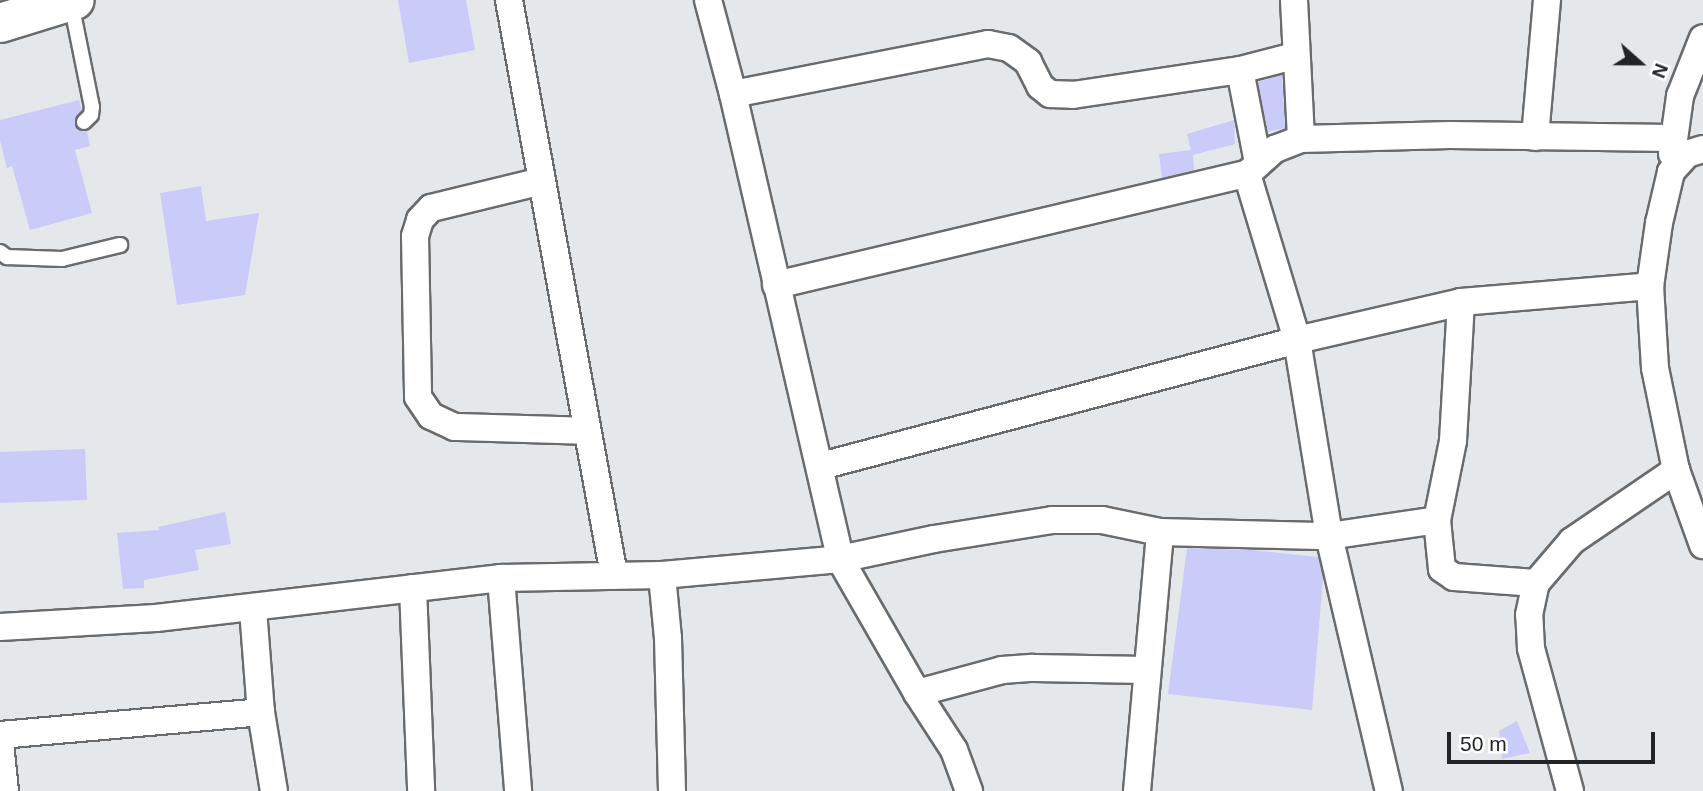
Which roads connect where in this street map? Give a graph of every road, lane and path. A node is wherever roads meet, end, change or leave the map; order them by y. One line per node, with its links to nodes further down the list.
1 (509, 0): 18 (street)
2 (708, 0): 10 (street)
3 (1294, 0): 8 (street)
4 (1547, 0): 12 (street)
5 (73, 1): 6 (highway); 11 (lane)
6 (0, 23)
7 (1703, 38): 13 (street)
8 (1294, 56): 9 (street); 14 (street)
9 (1240, 69): 10 (street); 16 (street)
10 (733, 94): 21 (street)
11 (84, 122)
12 (1535, 137): 13 (street); 14 (street)
13 (1672, 138): 17 (street)
14 (1301, 139): 16 (street)
15 (1703, 149): 17 (street)
16 (1252, 169): 21 (street); 24 (street)
17 (1671, 172): 22 (street)
18 (542, 181): 25 (street); 25 (street)
19 (120, 245): 20 (lane)
20 (0, 252)
21 (776, 285): 26 (street)
22 (1650, 286): 23 (street); 27 (street)
23 (1461, 302): 24 (street); 28 (street)
24 (1297, 340): 26 (street); 30 (street)
25 (587, 431): 33 (street)
26 (821, 466): 32 (street)
27 (1676, 470): 31 (street); 36 (street)
28 (1437, 520): 30 (street); 36 (street)
29 (1160, 532): 30 (street); 32 (street); 40 (street)
30 (1329, 536): 52 (street)
31 (1703, 545)
32 (840, 559): 34 (street); 41 (street)
33 (614, 575): 34 (street); 35 (street)
34 (662, 575): 49 (street)
35 (501, 578): 37 (street); 48 (street)
36 (1536, 583): 53 (street)
37 (413, 588): 38 (street); 47 (street)
38 (253, 609): 39 (street); 42 (street)
39 (0, 627)
40 (1147, 670): 41 (street); 51 (street)
41 (917, 693): 50 (street)
42 (261, 712): 43 (street); 46 (street)
43 (0, 735)
44 (0, 743): 45 (street)
45 (5, 791)
46 (274, 791)
47 (421, 791)
48 (519, 791)
49 (672, 791)
50 (969, 791)
51 (1137, 791)
52 (1389, 791)
53 (1570, 791)

